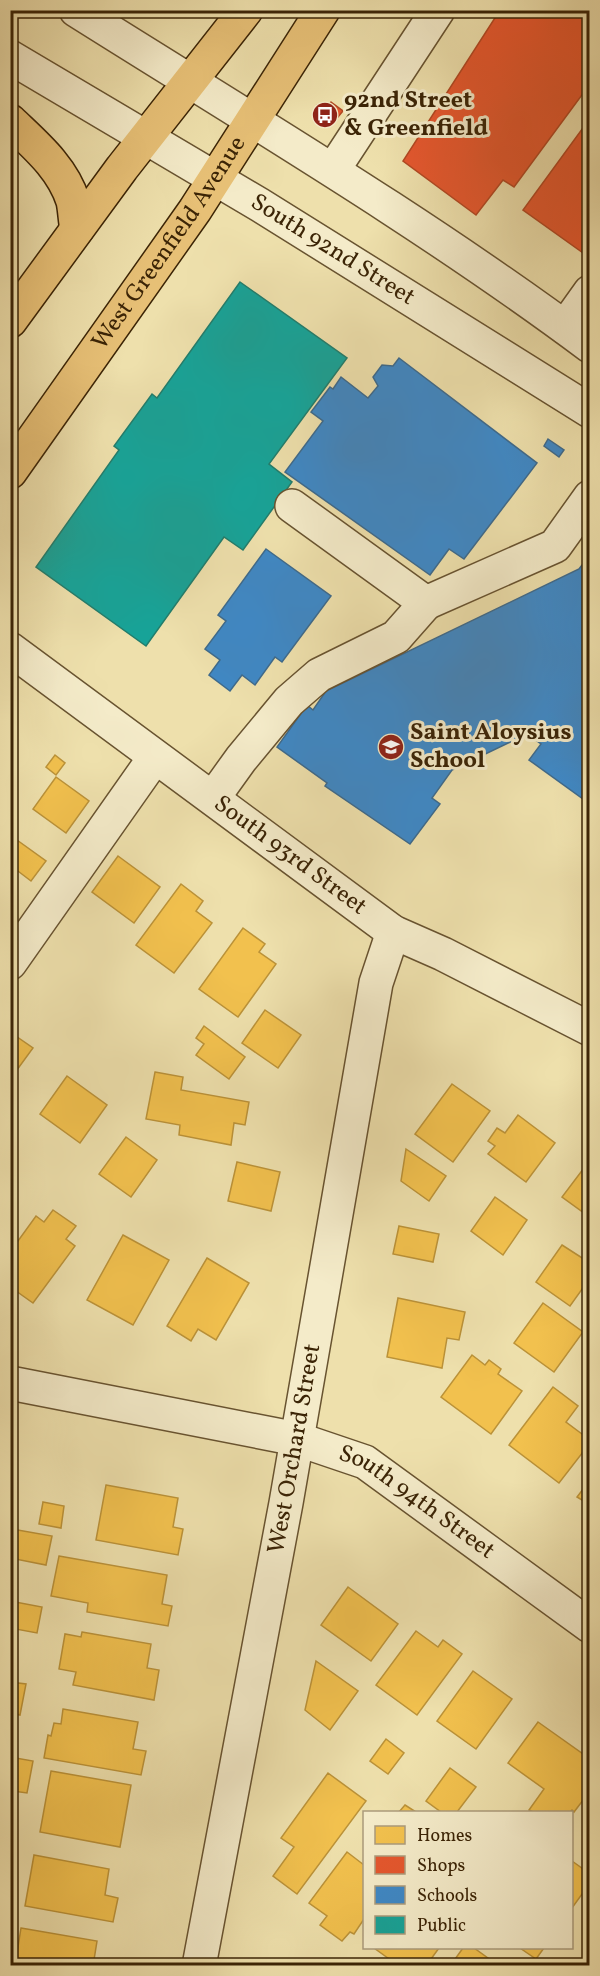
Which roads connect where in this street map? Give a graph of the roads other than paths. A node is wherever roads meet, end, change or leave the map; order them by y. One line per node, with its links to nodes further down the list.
1 (76, 10): 6 (street)
2 (246, 10): 6 (main road)
3 (324, 10): 7 (main road, West Greenfield Avenue)
4 (438, 10): 10 (street)
5 (10, 57): 9 (street, South 92nd Street)
6 (190, 82): 7 (street); 9 (main road)
7 (253, 120): 10 (street); 11 (main road, West Greenfield Avenue)
8 (10, 121): 12 (main road)
9 (146, 138): 11 (street, South 92nd Street); 12 (main road)
10 (333, 170): 15 (street)
11 (215, 179): 16 (street, South 92nd Street); 17 (main road, West Greenfield Avenue)
12 (76, 229): 14 (main road)
13 (590, 292): 15 (street)
14 (10, 321)
15 (577, 337)
16 (590, 411)
17 (10, 472)
18 (590, 497): 20 (street)
19 (292, 506): 20 (street)
20 (426, 603): 23 (street)
21 (10, 649): 22 (street, South 93rd Street)
22 (155, 757): 23 (street, South 93rd Street); 25 (street)
23 (213, 798): 24 (street, South 93rd Street)
24 (393, 932): 26 (street, South 93rd Street); 28 (street, West Orchard Street)
25 (10, 963)
26 (590, 1029)
27 (10, 1383): 28 (street, South 94th Street)
28 (297, 1439): 29 (street, South 94th Street); 30 (street, West Orchard Street)
29 (590, 1626)
30 (199, 1965)

